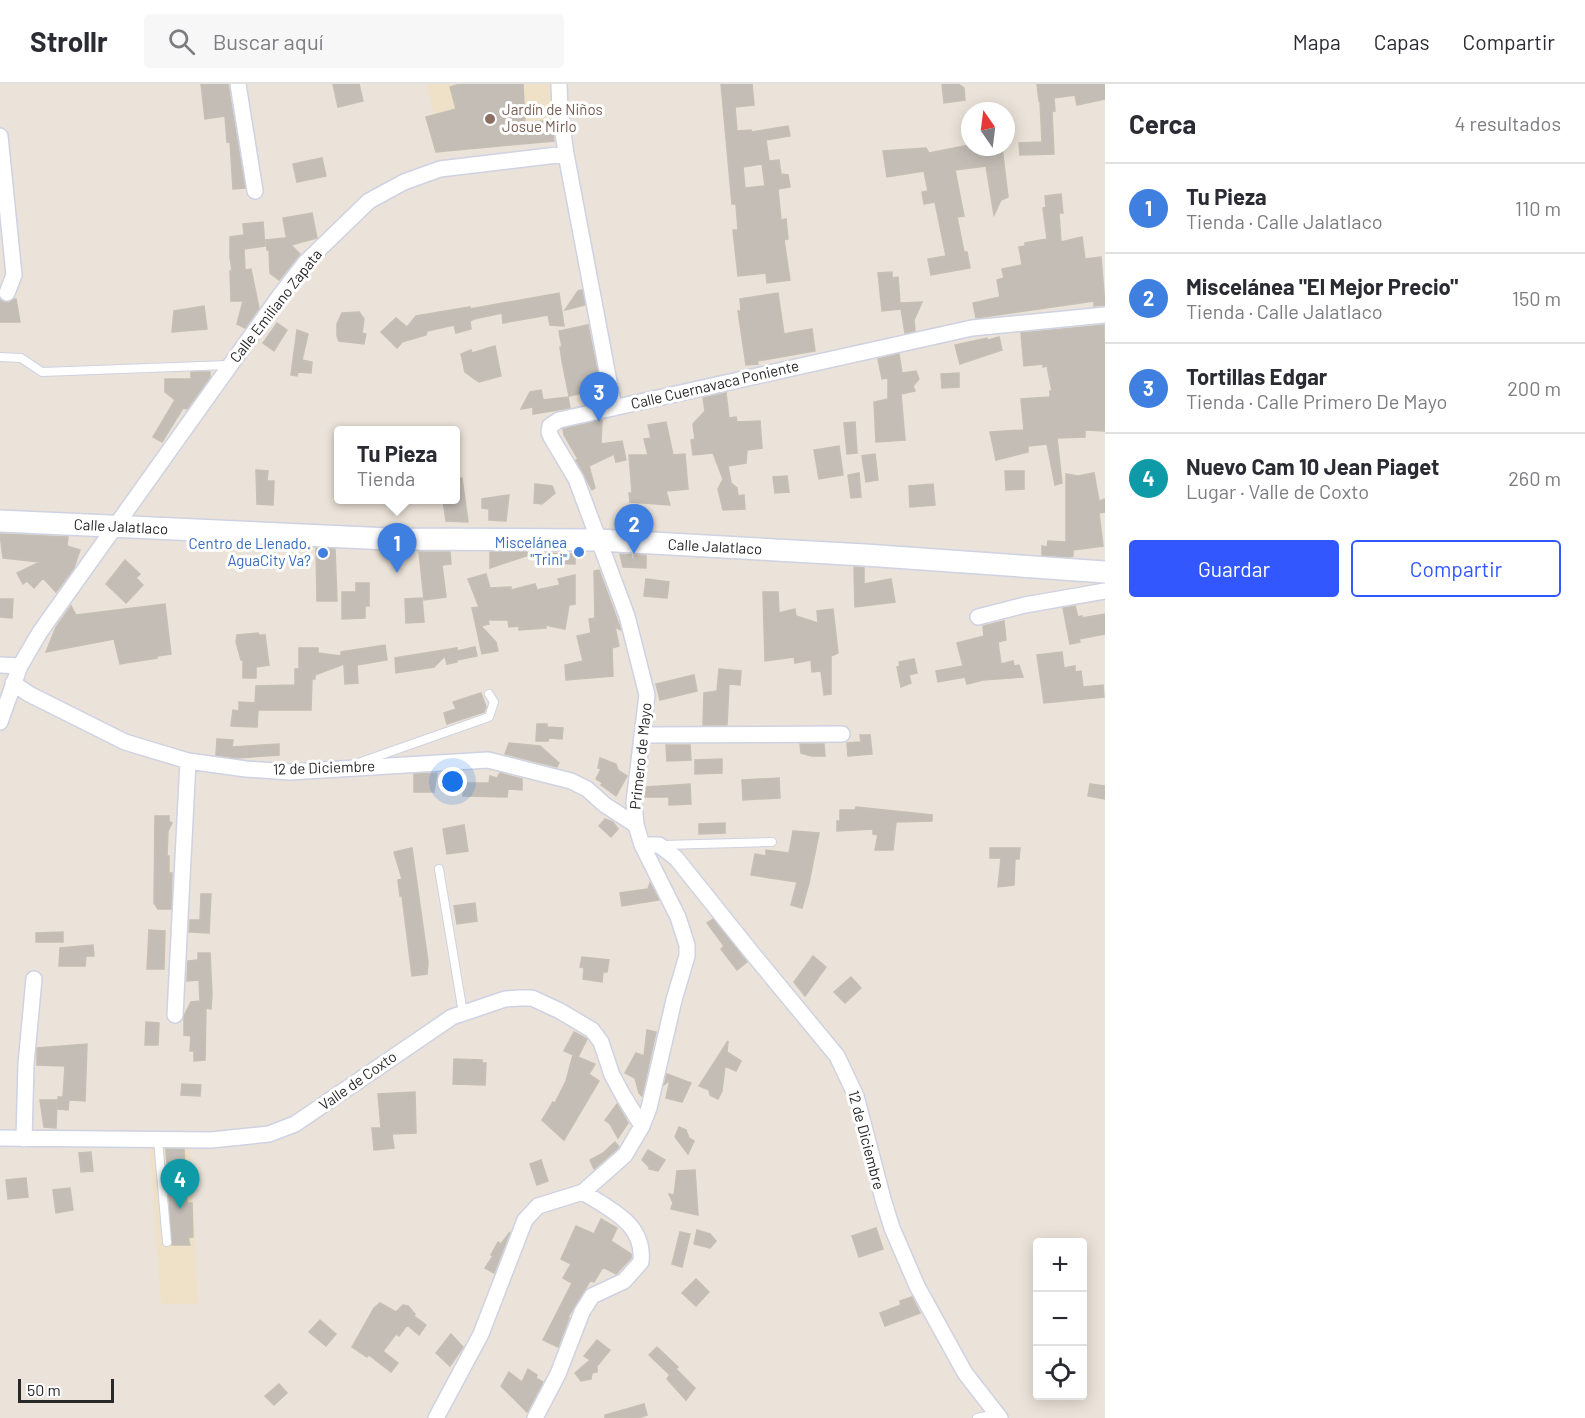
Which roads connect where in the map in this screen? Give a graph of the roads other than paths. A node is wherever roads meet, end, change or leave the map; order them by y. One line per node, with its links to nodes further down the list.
1 (238, 84): 5 (street)
2 (559, 84): 4 (street, Calle Cuernavaca Poniente)
3 (0, 136): 6 (street)
4 (566, 154): 9 (street, Calle Emiliano Zapata); 10 (street, Calle Cuernavaca Poniente)
5 (255, 191)
6 (7, 292)
7 (1105, 315): 10 (street, Calle Cuernavaca Poniente)
8 (0, 357): 9 (lane)
9 (230, 365): 12 (street, Calle Emiliano Zapata)
10 (614, 408): 13 (street, Primero de Mayo)
11 (0, 521): 12 (main road, Calle Jalatlaco)
12 (114, 527): 13 (main road, Calle Jalatlaco); 18 (street, Calle Emiliano Zapata)
13 (598, 540): 14 (main road, Calle Jalatlaco); 23 (street, Primero de Mayo)
14 (1105, 572)
15 (1105, 591): 16 (street)
16 (978, 617)
17 (0, 665): 18 (street)
18 (20, 666): 19 (street, Calle Emiliano Zapata)
19 (14, 683): 21 (street, Calle Emiliano Zapata); 24 (street, 12 de Diciembre)
20 (489, 694): 25 (lane)
21 (0, 722)
22 (842, 734): 23 (street)
23 (643, 735): 26 (street, Primero de Mayo)
24 (188, 761): 25 (street, 12 de Diciembre); 33 (street)
25 (339, 768): 26 (street, 12 de Diciembre)
26 (636, 825): 28 (street, Primero de Mayo)
27 (772, 842): 29 (lane)
28 (642, 845): 29 (street); 34 (street, Primero de Mayo)
29 (659, 845): 40 (street, 12 de Diciembre)
30 (439, 869): 32 (lane)
31 (34, 979): 36 (street)
32 (463, 1013): 34 (street, Valle de Coxto); 37 (street, Valle de Coxto)
33 (175, 1015)
34 (642, 1126): 38 (street, Primero de Mayo)
35 (0, 1138): 36 (street, Valle de Coxto)
36 (24, 1138): 37 (street, Valle de Coxto)
37 (158, 1140): 39 (lane)
38 (583, 1191): 41 (street); 42 (street)
39 (166, 1242)
40 (998, 1416): 43 (lane)
41 (436, 1418)
42 (535, 1418)
43 (977, 1418)

